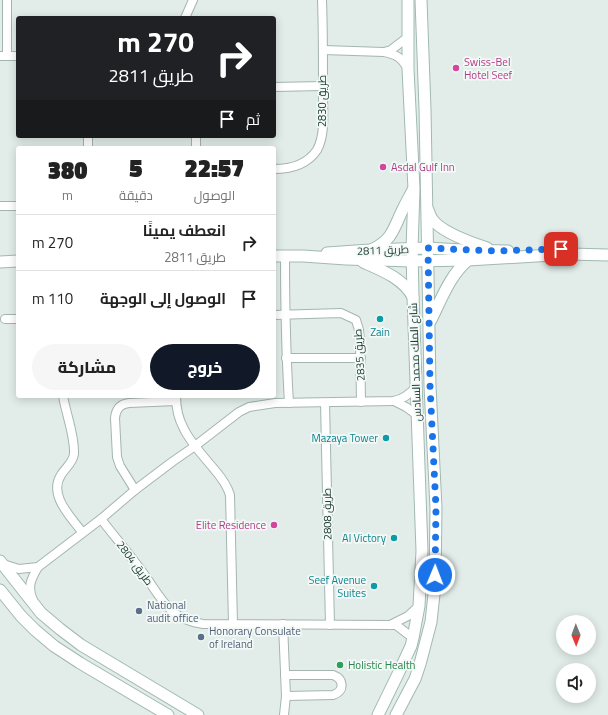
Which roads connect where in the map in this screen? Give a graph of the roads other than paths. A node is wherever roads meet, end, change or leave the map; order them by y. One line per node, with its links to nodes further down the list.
1 (7, 0): 11 (street)
2 (192, 0): 3 (street); 7 (street)
3 (200, 0)
4 (322, 0): 9 (street, طريق 2830)
5 (408, 0): 8 (main road, شارع الملك محمد السادس)
6 (421, 0): 20 (main road, شارع الملك محمد السادس)
7 (186, 16)
8 (408, 37): 10 (street); 13 (main road, شارع الملك محمد السادس)
9 (323, 50): 10 (street); 14 (street, طريق 2830)
10 (384, 52): 13 (street)
11 (4, 56): 12 (street)
12 (16, 56)
13 (408, 69): 17 (main road, شارع الملك محمد السادس)
14 (322, 86): 15 (street); 16 (street, طريق 2830)
15 (276, 87)
16 (276, 170)
17 (414, 189): 22 (main road, شارع الملك محمد السادس); 23 (main road)
18 (0, 206): 19 (street)
19 (16, 206)
20 (427, 209): 21 (main road, شارع الملك محمد السادس); 25 (main road)
21 (428, 248): 22 (main road, طريق 2811); 25 (main road, طريق 2811); 33 (main road, شارع الملك محمد السادس)
22 (412, 249): 23 (main road, طريق 2811); 32 (main road, شارع الملك محمد السادس)
23 (370, 250): 28 (main road, طريق 2811)
24 (608, 250): 25 (main road, طريق 2811)
25 (495, 251)
26 (608, 255): 30 (main road, طريق 2811)
27 (280, 256): 28 (main road, طريق 2811); 37 (street, طريق 2811)
28 (303, 256): 29 (main road, طريق 2811)
29 (346, 259): 32 (main road, طريق 2811); 35 (main road)
30 (468, 260): 33 (main road, طريق 2811); 40 (main road)
31 (16, 261): 34 (main road)
32 (412, 261): 33 (main road, طريق 2811); 35 (main road, شارع الملك محمد السادس)
33 (428, 261): 40 (main road, شارع الملك محمد السادس)
34 (0, 262)
35 (413, 297): 43 (main road, شارع الملك محمد السادس)
36 (276, 315): 37 (street, طريق 2835)
37 (285, 315): 41 (street, طريق 2811); 42 (street, طريق 2835)
38 (5, 318): 39 (street)
39 (16, 319)
40 (430, 322): 71 (main road, شارع الملك محمد السادس)
41 (286, 358): 42 (street); 47 (street, طريق 2811)
42 (361, 358): 48 (street, طريق 2835)
43 (416, 387): 46 (street); 50 (main road, شارع الملك محمد السادس)
44 (63, 398): 54 (street)
45 (176, 399): 51 (street); 52 (street)
46 (394, 401): 48 (street); 50 (street)
47 (289, 402): 49 (street); 51 (street)
48 (361, 402): 49 (street)
49 (325, 403): 62 (street, طريق 2808)
50 (417, 414): 58 (main road, شارع الملك محمد السادس)
51 (195, 446): 52 (street); 60 (street)
52 (135, 490): 53 (street)
53 (101, 519): 54 (street); 60 (street, طريق 2804)
54 (82, 532): 56 (street)
55 (1, 562): 56 (street); 59 (main road)
56 (38, 567): 59 (street)
57 (0, 590): 67 (main road)
58 (419, 606): 63 (street); 64 (main road, شارع الملك محمد السادس)
59 (41, 613): 68 (main road)
60 (233, 624): 61 (street, طريق 2804)
61 (283, 624): 62 (street, طريق 2804); 65 (street)
62 (330, 625): 63 (street, طريق 2804)
63 (390, 625): 64 (street)
64 (413, 638): 70 (main road, شارع الملك محمد السادس)
65 (285, 675): 66 (street); 66 (street)
66 (286, 696): 69 (street)
67 (168, 715)
68 (198, 715)
69 (284, 715)
70 (378, 715)
71 (396, 715)

